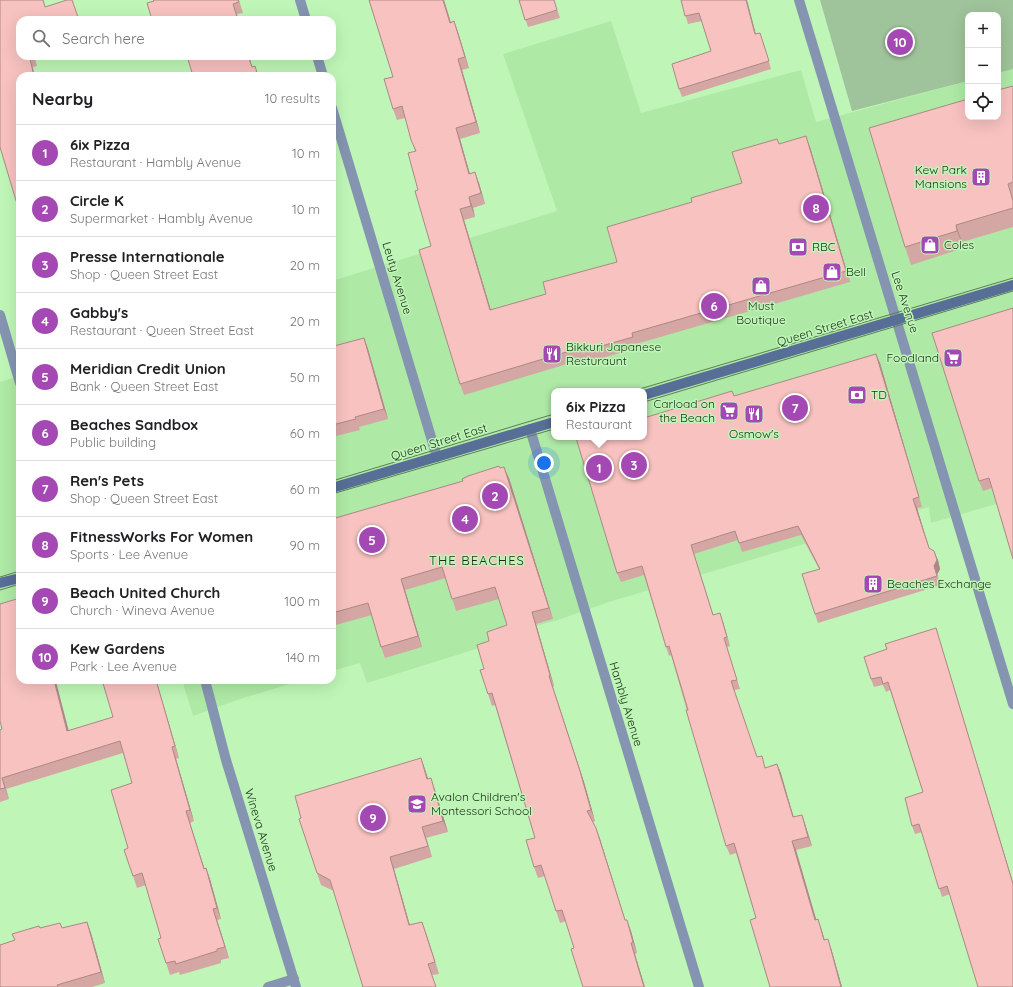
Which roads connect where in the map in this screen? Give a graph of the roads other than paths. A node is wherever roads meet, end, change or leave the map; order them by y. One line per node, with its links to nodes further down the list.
1 (300, 0): 3 (street)
2 (799, 0): 9 (street, Lee Avenue)
3 (305, 16)
4 (317, 60): 5 (street)
5 (321, 72)
6 (336, 121): 14 (street, Leuty Avenue)
7 (1013, 285): 9 (main road, Queen Street East)
8 (0, 315): 10 (street)
9 (896, 320): 11 (main road, Queen Street East); 19 (street, Lee Avenue)
10 (16, 369)
11 (647, 394)
12 (551, 423): 13 (main road, Queen Street East)
13 (530, 429): 14 (main road, Queen Street East); 22 (street, Hambly Avenue)
14 (437, 457): 15 (main road, Queen Street East)
15 (336, 487)
16 (16, 579): 17 (main road)
17 (0, 583)
18 (206, 684): 20 (street, Wineva Avenue)
19 (1013, 704)
20 (295, 983): 21 (street)
21 (268, 987)
22 (699, 987)

